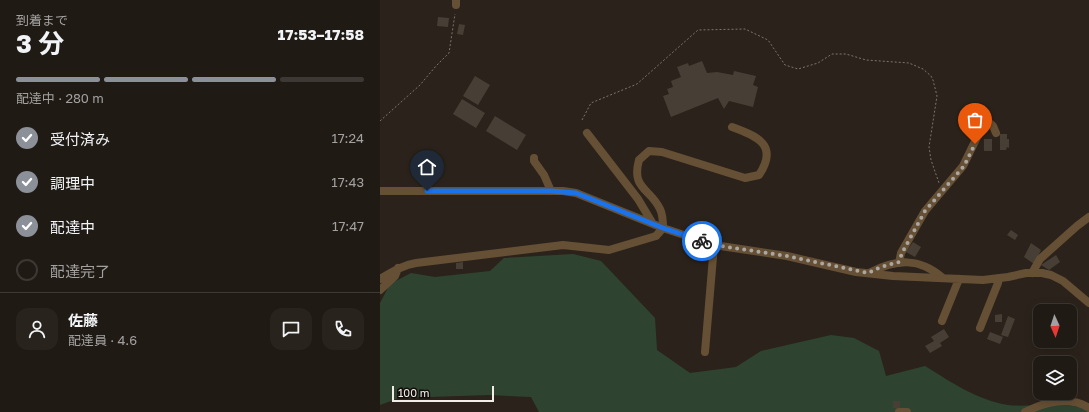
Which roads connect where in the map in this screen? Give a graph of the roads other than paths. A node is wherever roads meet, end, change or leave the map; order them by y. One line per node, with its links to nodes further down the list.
1 (732, 127): 9 (street)
2 (587, 133): 8 (street)
3 (996, 133): 11 (street)
4 (534, 158): 6 (street)
5 (380, 191): 6 (street)
6 (551, 191): 8 (street)
7 (1089, 217): 14 (street)
8 (653, 224): 9 (street)
9 (663, 228): 10 (street); 12 (street)
10 (714, 245): 13 (street); 23 (street)
11 (899, 262): 13 (street); 15 (street)
12 (398, 268): 17 (street); 19 (street)
13 (868, 273): 15 (street)
14 (1032, 273): 16 (street); 20 (street)
15 (943, 278): 18 (street)
16 (999, 278): 18 (street); 22 (street)
17 (380, 279)
18 (959, 279): 21 (street)
19 (380, 290)
20 (1089, 303)
21 (942, 321)
22 (980, 328)
23 (705, 352)
24 (1089, 408): 27 (street)
25 (899, 412): 26 (street)
26 (907, 412)
27 (1025, 412)

